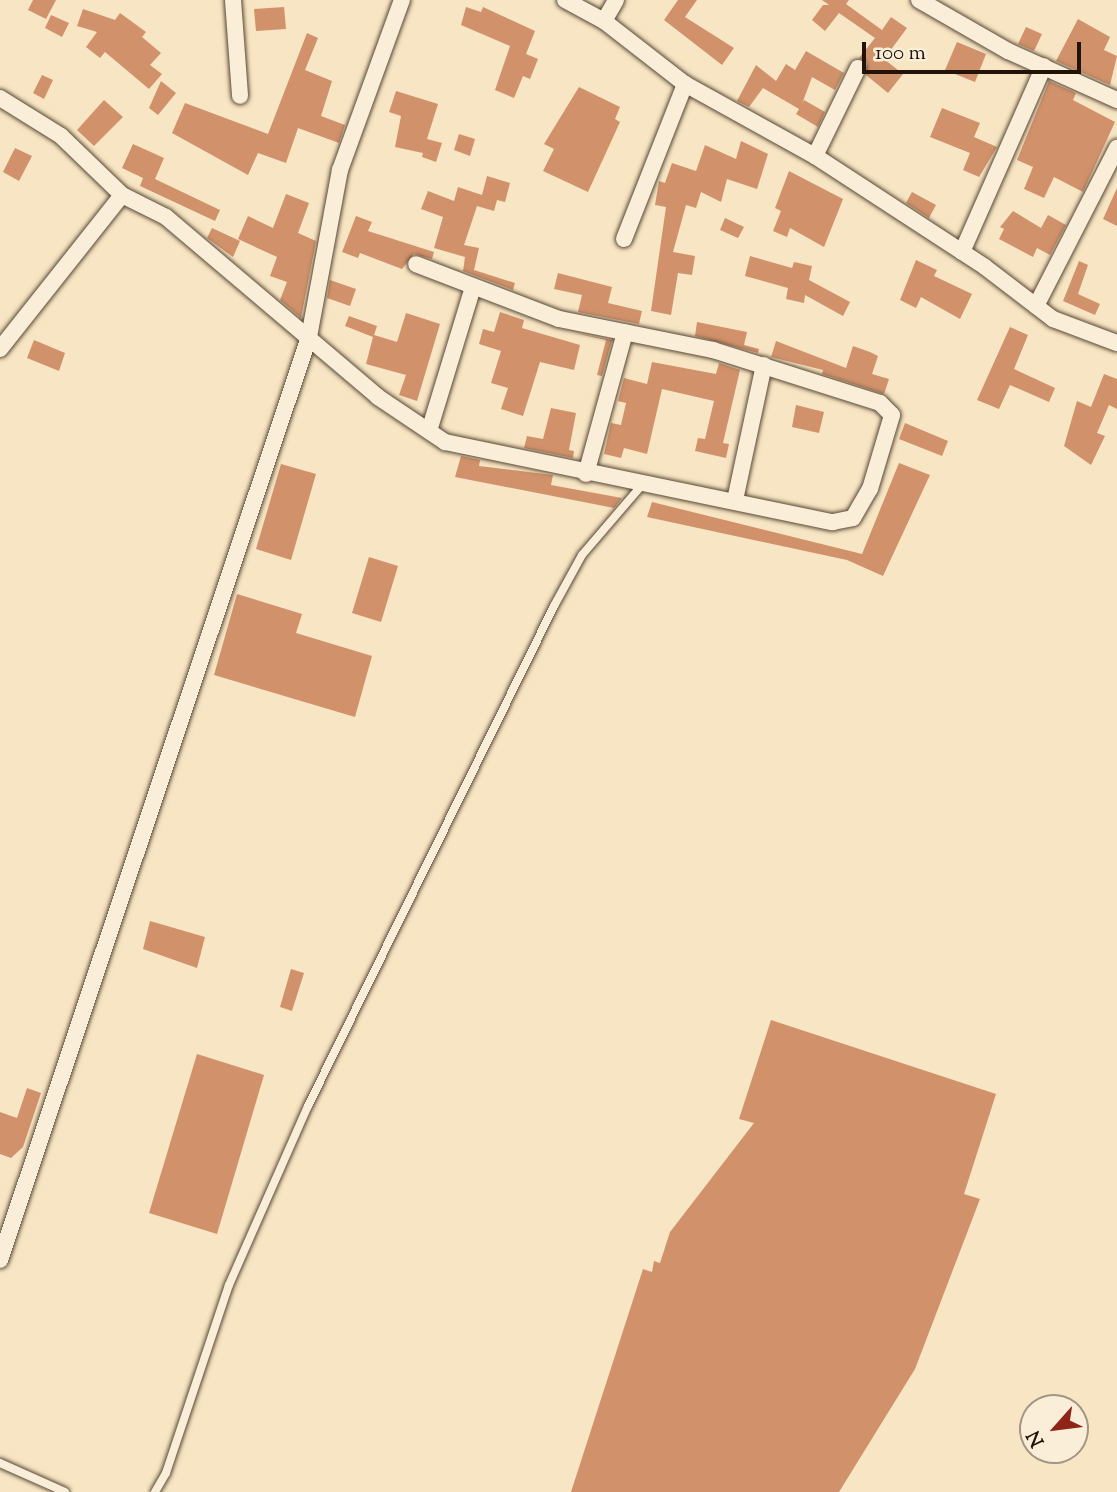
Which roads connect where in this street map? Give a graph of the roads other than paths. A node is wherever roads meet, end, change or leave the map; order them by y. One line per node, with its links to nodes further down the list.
1 (233, 0): 10 (street)
2 (402, 0): 22 (street)
3 (565, 0): 6 (street)
4 (616, 0): 6 (street)
5 (919, 0): 7 (street)
6 (604, 21): 9 (street)
7 (1044, 66): 12 (street); 17 (street)
8 (858, 68): 14 (street)
9 (685, 84): 14 (street); 16 (street)
10 (240, 96)
11 (0, 98): 15 (street)
12 (1117, 100)
13 (1117, 148): 20 (street)
14 (815, 156): 17 (street)
15 (122, 195): 22 (street); 24 (street)
16 (624, 239)
17 (962, 252): 20 (street)
18 (416, 264): 19 (street)
19 (473, 287): 21 (street); 26 (street)
20 (1035, 306): 23 (street)
21 (625, 332): 25 (street); 27 (street)
22 (309, 338): 26 (street); 30 (street)
23 (1117, 343)
24 (0, 349)
25 (764, 365): 29 (street); 29 (street)
26 (429, 431): 27 (street)
27 (586, 474): 28 (street)
28 (642, 485): 29 (street); 33 (lane)
29 (735, 500)
30 (0, 1260)
31 (0, 1463): 32 (lane)
32 (65, 1492)
33 (155, 1492)

